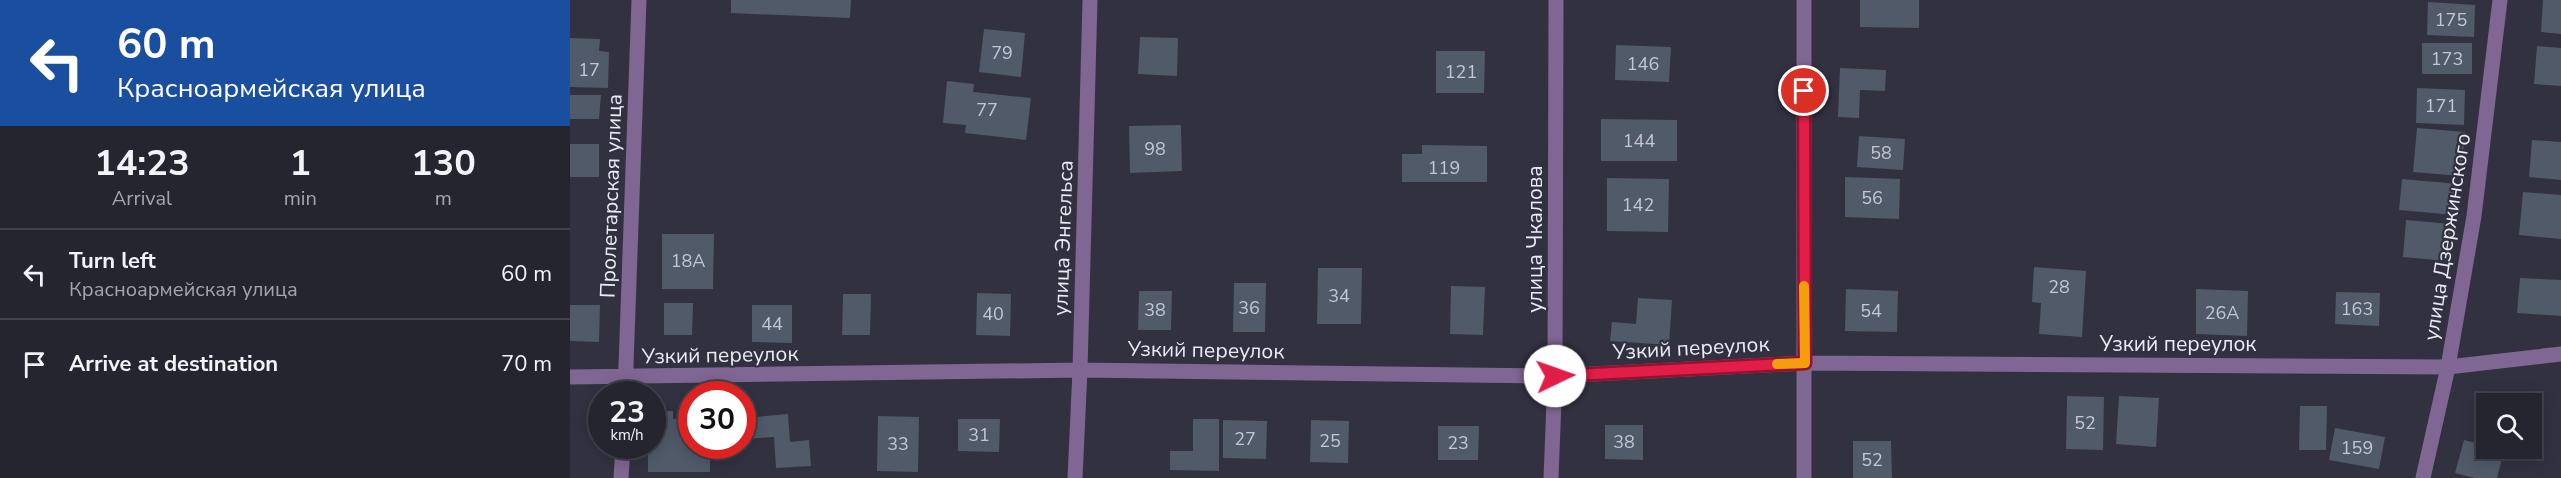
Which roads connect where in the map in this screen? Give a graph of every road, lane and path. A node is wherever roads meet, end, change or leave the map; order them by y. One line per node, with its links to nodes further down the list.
1 (639, 0): 12 (street, Пролетарская улица)
2 (1090, 0): 9 (street, улица Энгельса)
3 (1556, 0): 10 (street, улица Чкалова)
4 (1804, 0): 7 (street)
5 (2500, 0): 8 (street, улица Дзержинского)
6 (2561, 354): 8 (street, Узкий переулок)
7 (1805, 363): 8 (street, Узкий переулок); 10 (street, Узкий переулок); 18 (street)
8 (2448, 367): 19 (street, улица Дзержинского)
9 (1080, 370): 10 (street, Узкий переулок); 12 (street, Узкий переулок); 16 (street, улица Энгельса)
10 (1555, 376): 17 (street, улица Чкалова)
11 (570, 377): 12 (street, Узкий переулок)
12 (626, 377): 13 (street, Пролетарская улица)
13 (626, 381)
14 (622, 459): 15 (street)
15 (621, 478)
16 (1075, 478)
17 (1551, 478)
18 (1804, 478)
19 (2423, 478)

